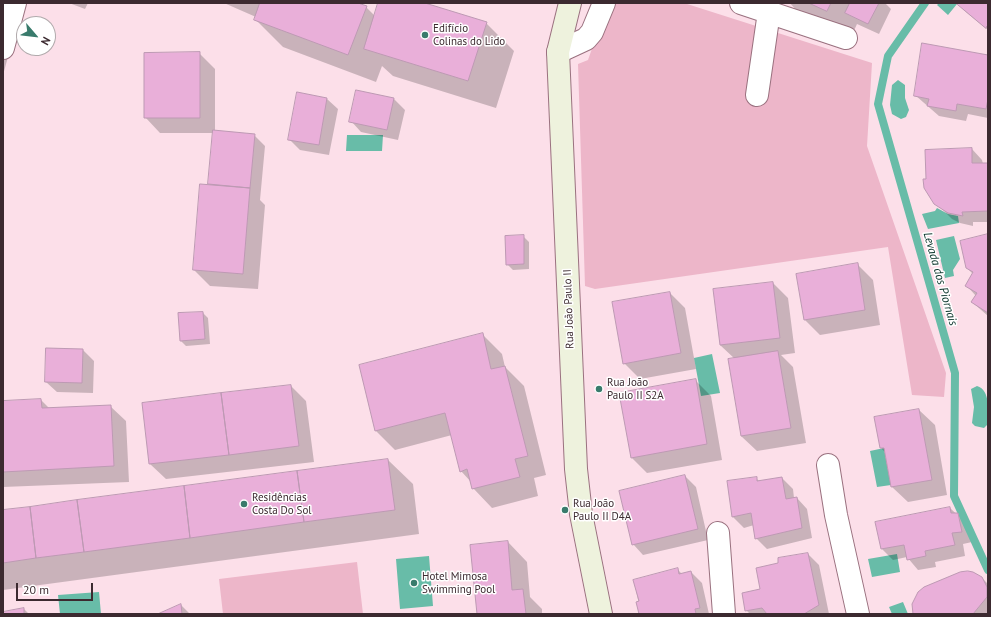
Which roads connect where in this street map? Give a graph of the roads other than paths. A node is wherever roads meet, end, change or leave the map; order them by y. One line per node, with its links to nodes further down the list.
1 (15, 3): 7 (street)
2 (570, 3): 8 (street, Rua João Paulo II)
3 (604, 3): 8 (street)
4 (741, 3): 5 (street)
5 (769, 12): 6 (street); 9 (street)
6 (846, 38)
7 (3, 48)
8 (558, 52): 12 (street, Rua João Paulo II)
9 (757, 95)
10 (828, 465): 14 (street)
11 (718, 533): 13 (street)
12 (601, 614)
13 (724, 614)
14 (858, 614)

